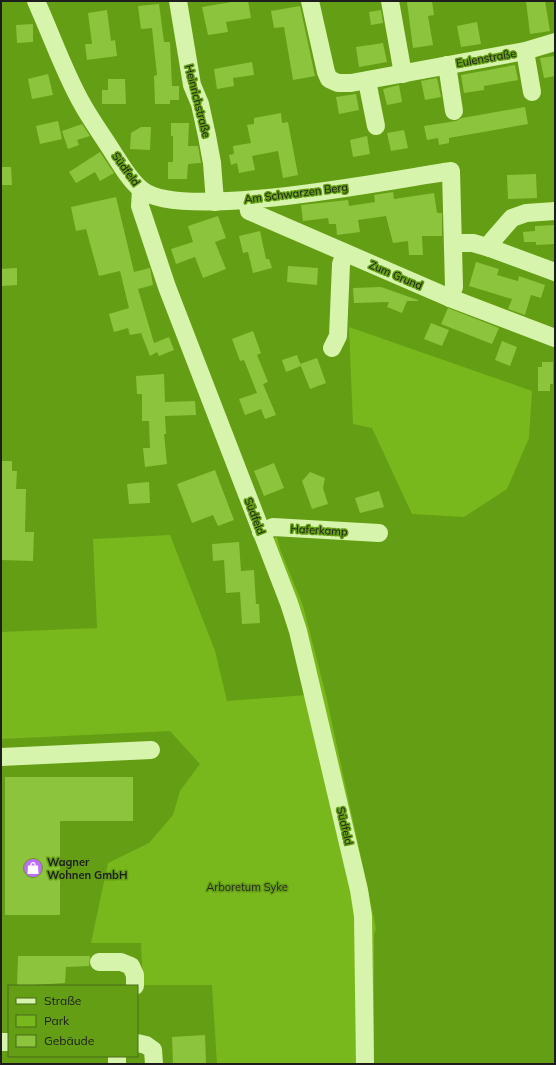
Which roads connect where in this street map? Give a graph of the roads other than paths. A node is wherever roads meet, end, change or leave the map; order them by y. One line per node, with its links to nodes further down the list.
1 (36, 1): 13 (street, Südfeld)
2 (178, 1): 15 (street, Heinrichstraße)
3 (310, 1): 9 (street, Eulenstraße)
4 (390, 1): 8 (street)
5 (555, 42): 6 (street, Eulenstraße)
6 (525, 51): 7 (street, Eulenstraße); 10 (street, Eulenstraße)
7 (447, 65): 8 (street, Eulenstraße); 11 (street, Eulenstraße)
8 (403, 74): 9 (street, Eulenstraße)
9 (367, 80): 12 (street)
10 (532, 92)
11 (454, 111)
12 (376, 126)
13 (141, 190): 15 (street, Am Schwarzen Berg); 24 (street, Südfeld)
14 (247, 200): 15 (street, Am Schwarzen Berg); 17 (street, Am Schwarzen Berg); 19 (street, Zum Grund)
15 (215, 202)
16 (555, 211): 18 (street)
17 (454, 243): 18 (street); 21 (street)
18 (490, 248): 20 (street)
19 (345, 254): 21 (street, Zum Grund); 23 (street)
20 (555, 272)
21 (450, 298): 22 (street, Zum Grund)
22 (555, 338)
23 (332, 348)
24 (261, 532): 25 (street, Haferkamp); 32 (street, Südfeld)
25 (379, 533)
26 (151, 750): 27 (street)
27 (1, 756)
28 (99, 962): 29 (street)
29 (135, 985)
30 (138, 1043): 31 (street)
31 (154, 1064)
32 (364, 1064)

